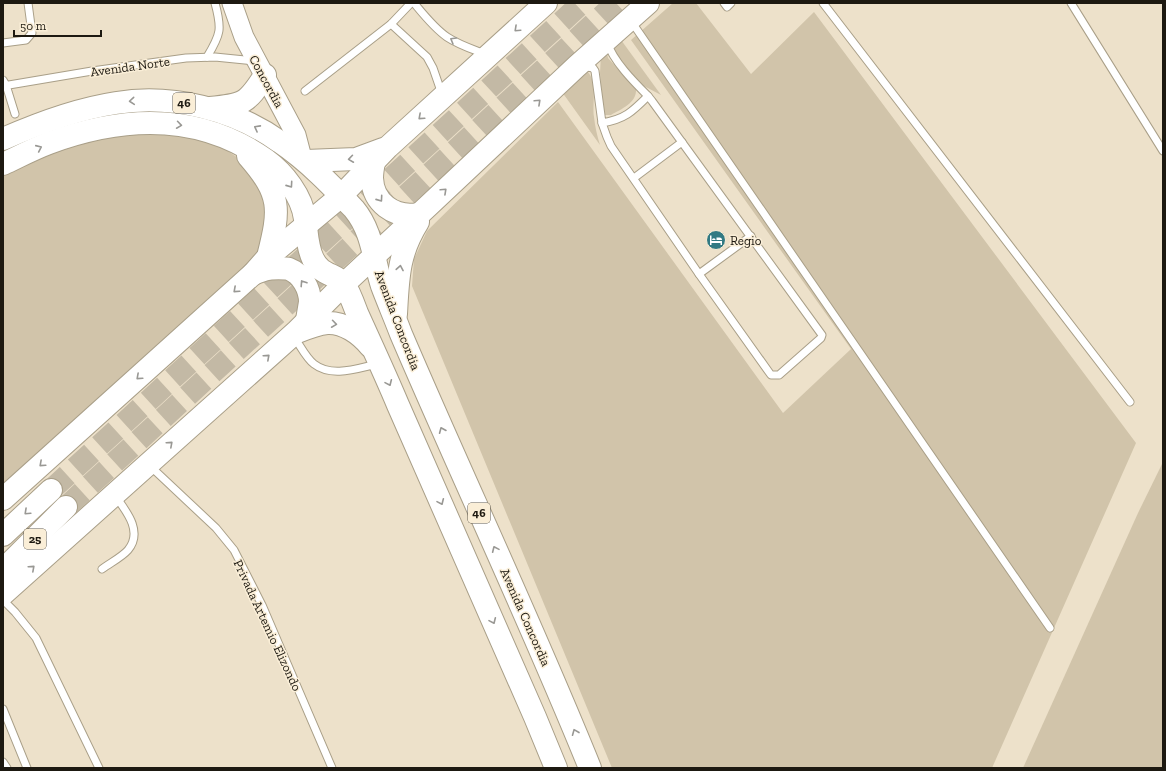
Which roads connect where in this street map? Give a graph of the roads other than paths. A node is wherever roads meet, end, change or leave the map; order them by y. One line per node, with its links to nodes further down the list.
1 (28, 3): 14 (lane)
2 (215, 3): 16 (lane)
3 (232, 3): 18 (street, Concordia)
4 (413, 3): 12 (lane); 15 (lane, one-way to 4)
5 (546, 3): 15 (main road, one-way to 15)
6 (648, 3): 11 (main road)
7 (724, 3): 8 (lane)
8 (732, 3)
9 (823, 3): 47 (lane)
10 (1071, 3): 30 (lane)
11 (630, 20): 13 (main road); 58 (lane)
12 (391, 24): 20 (lane); 22 (lane)
13 (607, 40): 17 (main road); 21 (lane)
14 (3, 43)
15 (489, 56): 22 (main road)
16 (207, 57): 18 (lane, Avenida Norte); 19 (lane, Avenida Norte)
17 (576, 66): 25 (lane); 36 (main road, one-way to 17)
18 (263, 72): 23 (main road); 27 (street); 32 (street, Concordia)
19 (4, 84): 24 (lane)
20 (304, 91)
21 (648, 96): 25 (lane); 28 (lane)
22 (443, 97): 31 (main road, one-way to 31)
23 (206, 108): 26 (main road, Avenida Concordia / 46, one-way to 26); 27 (main road, Avenida Concordia / 46, one-way to 23)
24 (15, 114)
25 (602, 123): 34 (lane)
26 (3, 139)
27 (280, 141): 32 (main road, Avenida Concordia / 46)
28 (682, 142): 34 (lane); 38 (lane)
29 (237, 143): 33 (main road, 46, one-way to 29); 37 (main road, 46, one-way to 37); 40 (main road)
30 (1163, 151)
31 (381, 155): 32 (main road, one-way to 32); 35 (main road); 36 (main road, one-way to 36)
32 (304, 160): 35 (main road, Avenida Concordia / 46)
33 (3, 164)
34 (634, 178): 42 (lane)
35 (341, 196): 37 (main road); 39 (main road, Avenida Concordia / 46)
36 (423, 211): 39 (main road); 44 (main road, one-way to 36)
37 (306, 226): 40 (main road); 43 (main road, 46)
38 (751, 236): 42 (lane); 42 (lane)
39 (375, 256): 43 (main road); 44 (main road, Avenida Concordia / 46)
40 (268, 257): 41 (main road)
41 (253, 274): 45 (main road, one-way to 41); 51 (main road, one-way to 51)
42 (699, 274)
43 (344, 284): 45 (main road); 46 (main road, 46)
44 (396, 321): 66 (main road, Avenida Concordia / 46, one-way to 44)
45 (299, 329): 46 (main road, one-way to 46); 46 (lane); 48 (main road, one-way to 45)
46 (378, 359): 65 (main road, 46, one-way to 65)
47 (1130, 402)
48 (148, 464): 50 (main road); 64 (lane, Privada Artemio Elizondo)
49 (51, 490): 53 (main road, 25, one-way to 53)
50 (114, 494): 54 (lane); 56 (main road, one-way to 50)
51 (3, 499)
52 (66, 507): 55 (main road, 25)
53 (3, 534)
54 (102, 569)
55 (3, 570)
56 (3, 594)
57 (3, 600): 63 (lane)
58 (1050, 628)
59 (3, 709): 62 (lane)
60 (3, 762): 61 (lane)
61 (7, 768)
62 (27, 768)
63 (99, 768)
64 (332, 768)
65 (556, 768)
66 (590, 768)

